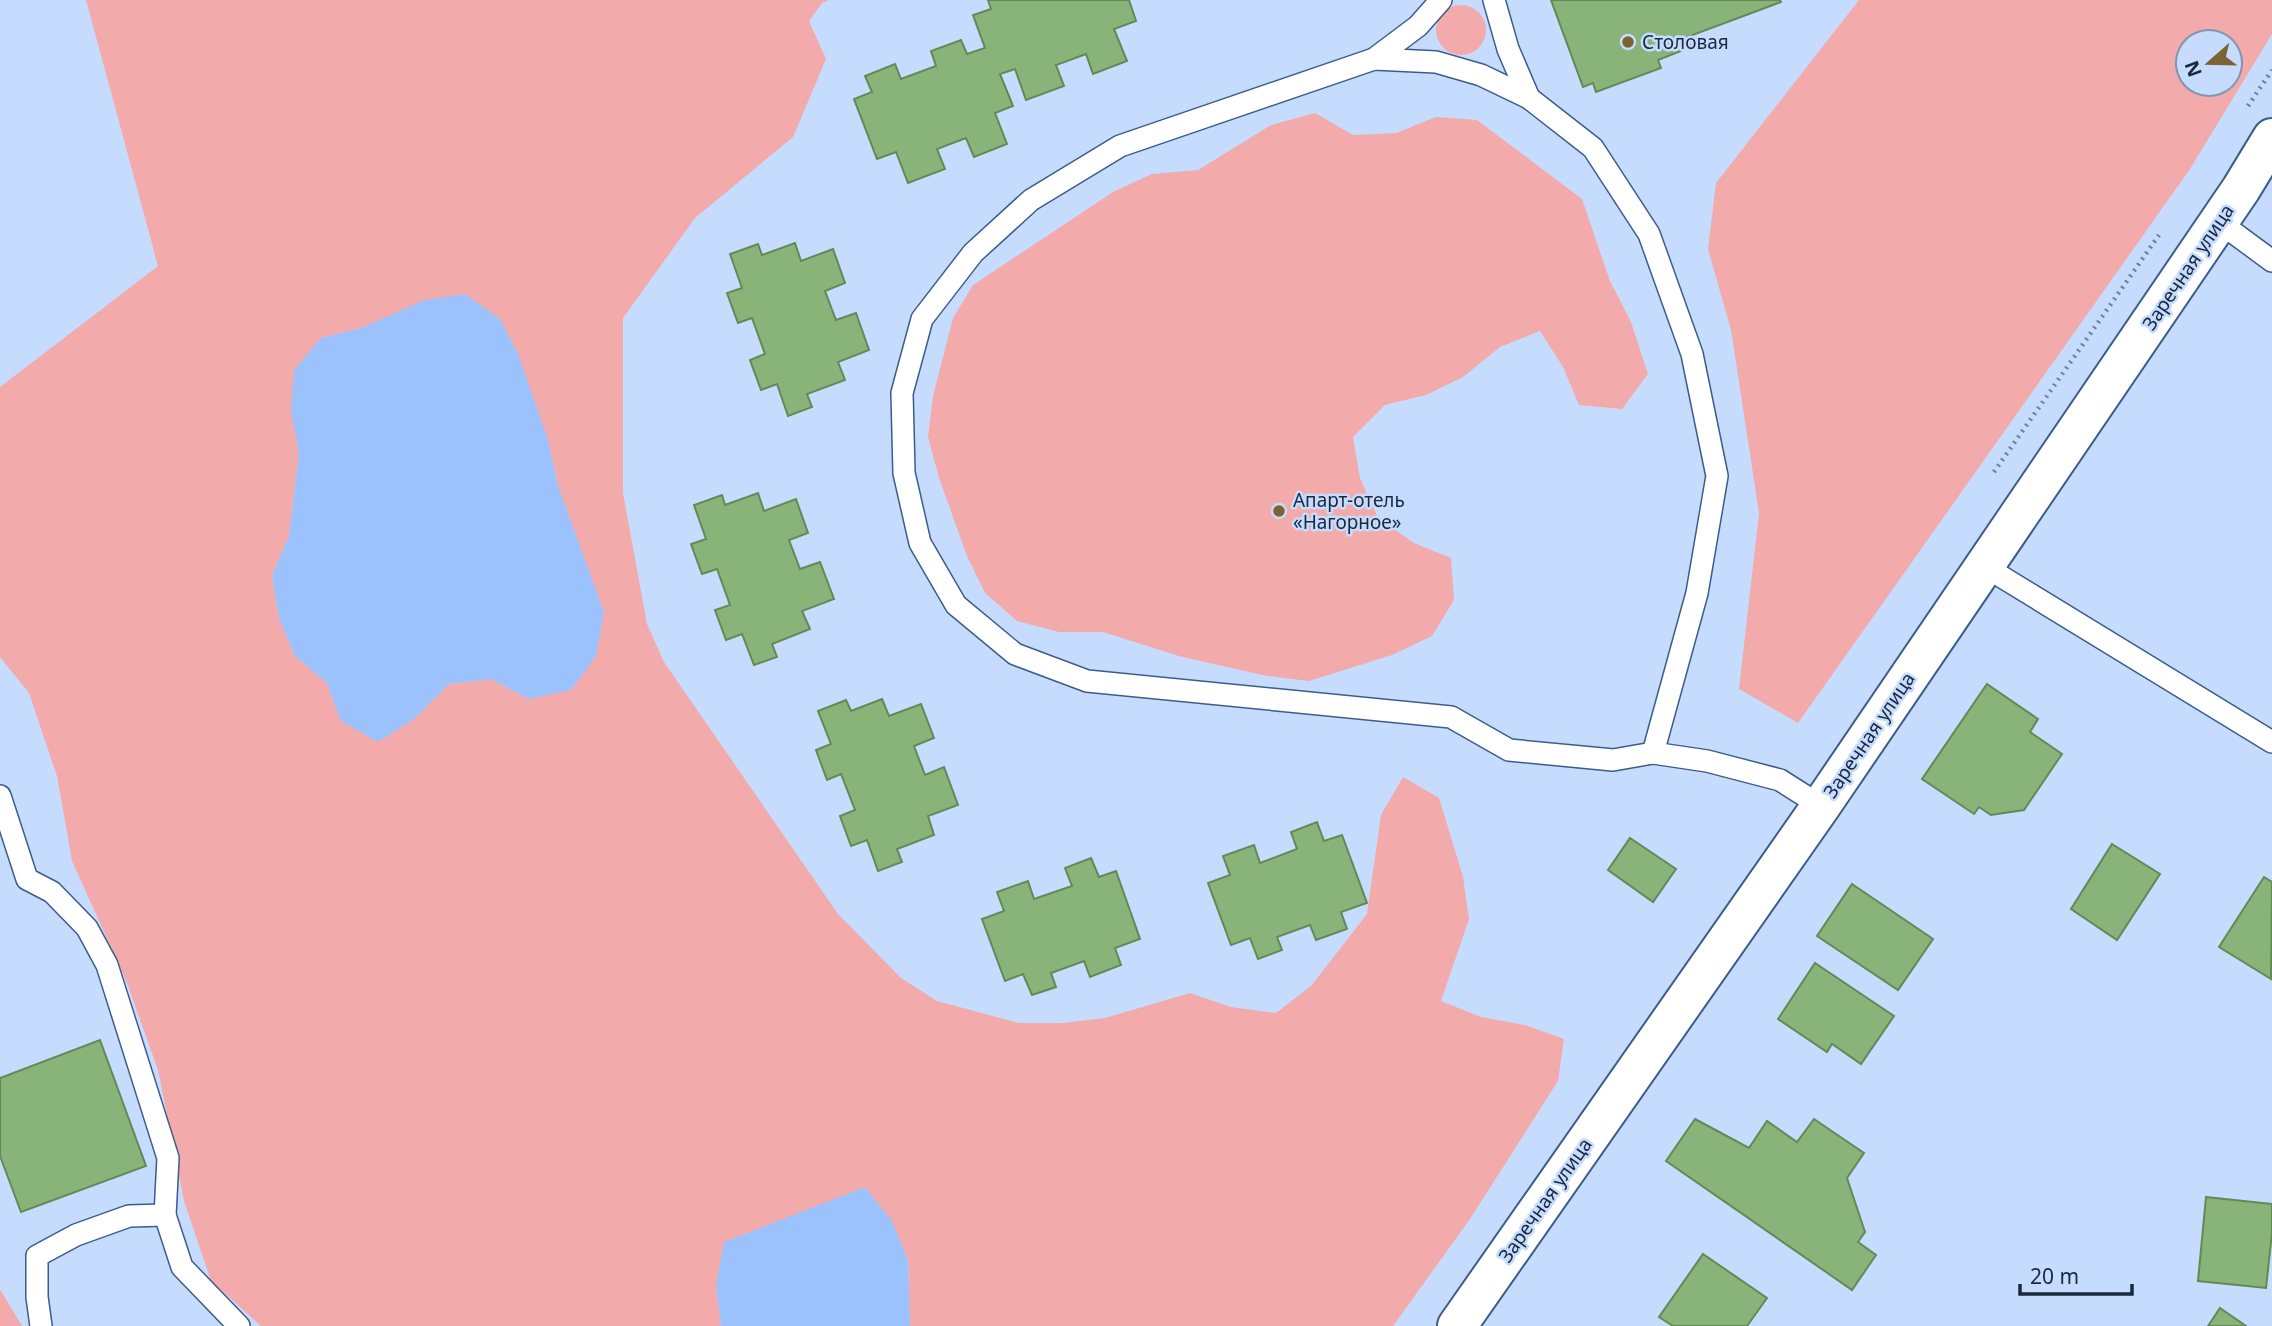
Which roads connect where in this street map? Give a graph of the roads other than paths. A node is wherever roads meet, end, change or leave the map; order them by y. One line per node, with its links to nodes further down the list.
1 (1441, 0): 3 (lane)
2 (1494, 0): 4 (lane)
3 (1374, 59): 4 (lane); 10 (lane)
4 (1529, 98): 10 (lane)
5 (2272, 138): 6 (main road, Заречная улица)
6 (2219, 222): 7 (lane); 8 (main road, Заречная улица)
7 (2272, 261)
8 (1984, 566): 9 (lane); 12 (main road, Заречная улица)
9 (2272, 742)
10 (1653, 753): 12 (lane)
11 (0, 796): 13 (lane)
12 (1821, 806): 16 (main road, Заречная улица)
13 (165, 1215): 14 (lane); 15 (lane)
14 (41, 1326)
15 (239, 1326)
16 (1457, 1326)

